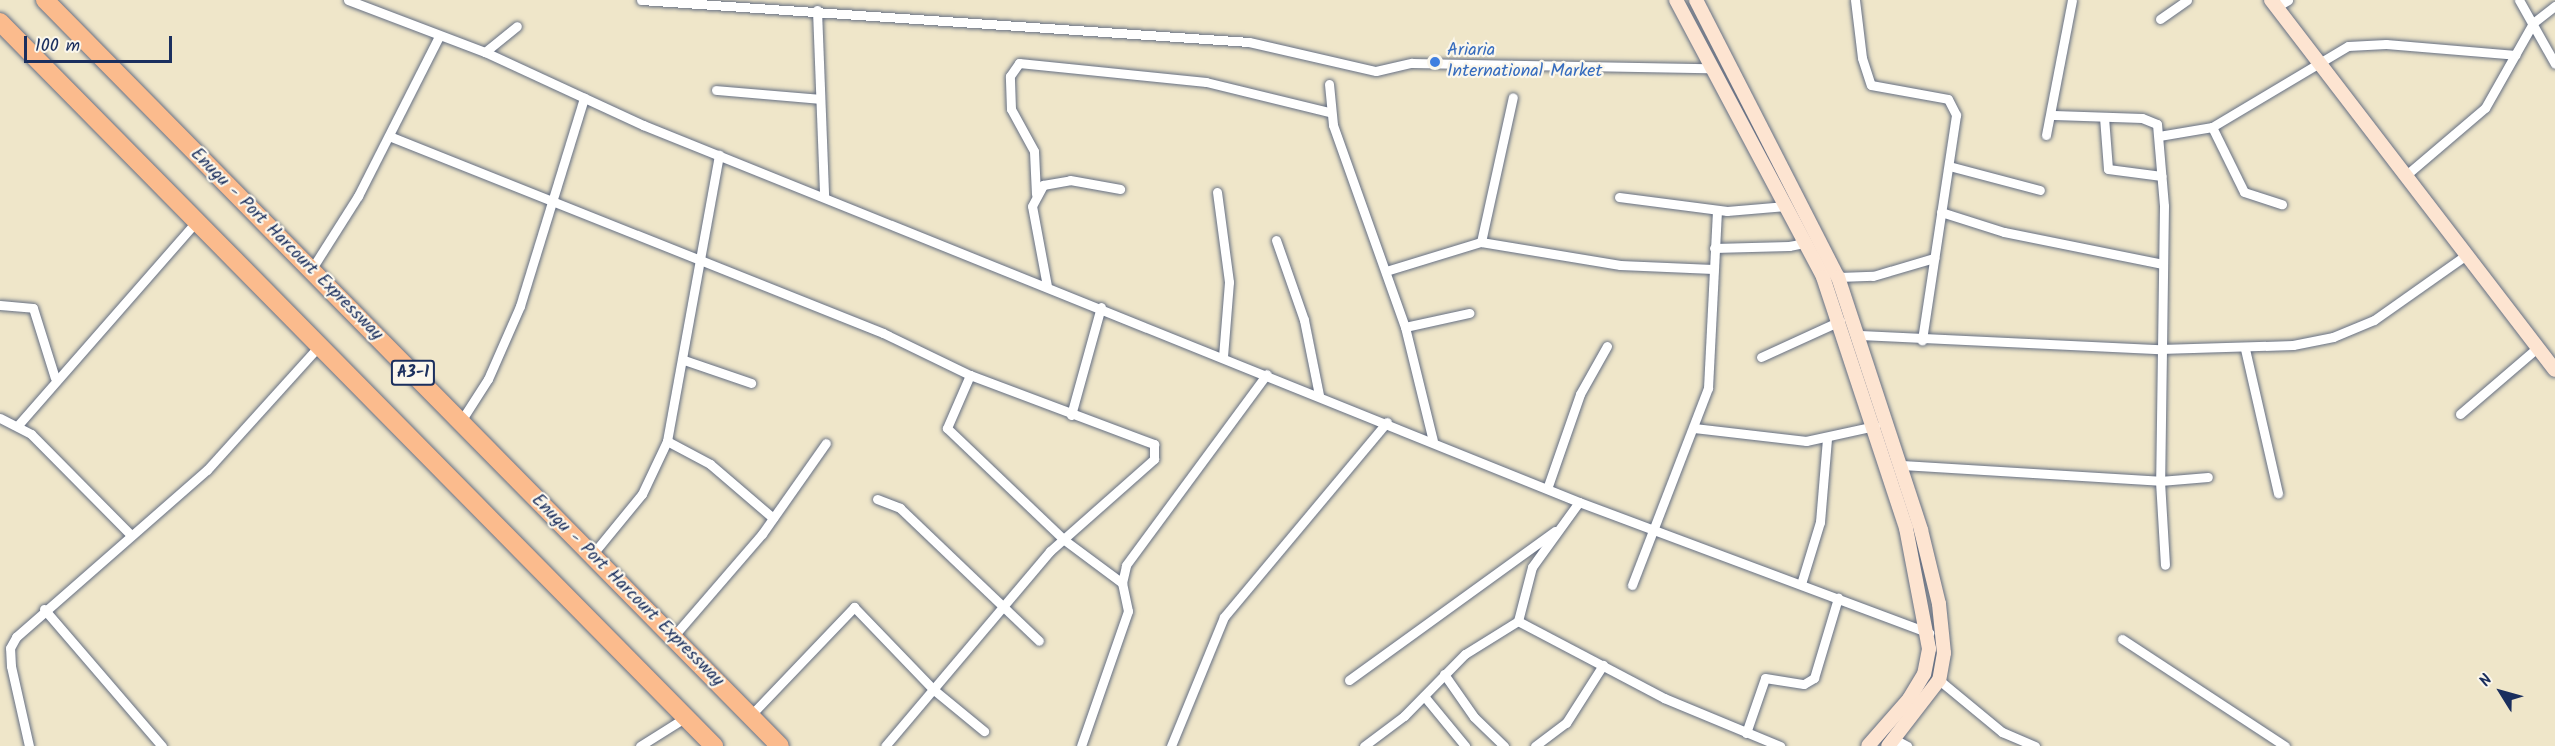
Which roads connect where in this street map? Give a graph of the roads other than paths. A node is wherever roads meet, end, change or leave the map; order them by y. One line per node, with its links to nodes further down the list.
1 (45, 0): 60 (highway, Enugu - Port Harcourt Expressway / A3-1)
2 (348, 0): 17 (street)
3 (641, 0): 12 (street)
4 (1676, 0): 22 (main road)
5 (1696, 0): 62 (main road)
6 (1855, 0): 36 (street)
7 (2072, 0): 29 (street)
8 (2187, 0): 13 (street)
9 (2518, 0): 15 (street)
10 (2279, 2): 21 (main road)
11 (2555, 6): 15 (street)
12 (817, 10): 22 (street); 27 (street)
13 (2160, 19)
14 (0, 22): 50 (highway, A3-1)
15 (2533, 23): 19 (street); 20 (street)
16 (517, 27): 18 (street)
17 (439, 36): 18 (street); 33 (street)
18 (485, 52): 26 (street)
19 (2516, 55): 21 (street); 38 (street)
20 (2555, 64)
21 (2317, 65): 31 (street); 38 (main road)
22 (1708, 68): 47 (main road)
23 (1329, 84): 28 (street)
24 (717, 90): 27 (street)
25 (1514, 97): 53 (street)
26 (584, 98): 35 (street); 45 (street)
27 (820, 99): 43 (street)
28 (1329, 112): 42 (street); 61 (street)
29 (2054, 115): 30 (street); 32 (street)
30 (2104, 117): 34 (street); 37 (street)
31 (2212, 127): 34 (street); 46 (street)
32 (2046, 135)
33 (389, 136): 45 (street); 60 (street)
34 (2159, 136): 37 (street)
35 (719, 155): 43 (street); 57 (street)
36 (1949, 166): 40 (street); 49 (street)
37 (2162, 176): 58 (street)
38 (2405, 176): 55 (main road)
39 (1120, 189): 42 (street)
40 (2040, 190)
41 (1217, 192): 76 (street)
42 (1036, 194): 63 (street)
43 (824, 196): 63 (street)
44 (1619, 197): 48 (street)
45 (549, 201): 57 (street); 88 (street)
46 (2282, 204)
47 (1786, 206): 48 (street); 51 (main road)
48 (1717, 210): 54 (street)
49 (1941, 212): 56 (street); 58 (street)
50 (198, 220): 71 (highway, A3-1); 82 (street)
51 (1801, 235): 54 (street); 67 (main road)
52 (1276, 240): 84 (street)
53 (1480, 242): 59 (street); 61 (street)
54 (1714, 248): 59 (street)
55 (2466, 255): 73 (main road); 75 (street)
56 (1934, 258): 62 (street); 70 (street)
57 (698, 260): 78 (street); 81 (street)
58 (2163, 264): 74 (street)
59 (1713, 269): 92 (street)
60 (311, 270): 88 (highway, Enugu - Port Harcourt Expressway / A3-1)
61 (1386, 271): 68 (street)
62 (1838, 277): 69 (main road)
63 (1047, 286): 65 (street)
64 (0, 305): 82 (street)
65 (1101, 307): 76 (street); 86 (street)
66 (1469, 313): 68 (street)
67 (1840, 321): 77 (street); 91 (main road)
68 (1405, 327): 95 (street)
69 (1860, 334): 70 (street); 97 (main road)
70 (1922, 340): 74 (street)
71 (320, 345): 107 (street); 130 (highway, A3-1)
72 (1606, 346): 100 (street)
73 (2537, 348): 79 (main road); 85 (street)
74 (2160, 349): 75 (street); 99 (street)
75 (2245, 349): 101 (street)
76 (1223, 356): 80 (street)
77 (1761, 357)
78 (684, 360): 83 (street); 94 (street)
79 (2555, 370)
80 (1268, 374): 84 (street); 111 (street)
81 (970, 375): 86 (street); 108 (street)
82 (55, 378): 90 (street)
83 (751, 383)
84 (1319, 395): 89 (street)
85 (2460, 414)
86 (1071, 415): 108 (street)
87 (0, 418): 90 (street)
88 (460, 422): 109 (highway, Enugu - Port Harcourt Expressway / A3-1)
89 (1386, 422): 95 (street); 142 (street)
90 (19, 424): 107 (street)
91 (1875, 426): 93 (street); 118 (main road)
92 (1694, 428): 93 (street); 105 (street)
93 (1827, 438): 112 (street)
94 (667, 441): 104 (street); 109 (street)
95 (1433, 441): 100 (street)
96 (826, 443): 104 (street)
97 (1902, 465): 99 (street); 126 (main road)
98 (2208, 477): 99 (street)
99 (2160, 481): 110 (street)
100 (1548, 486): 103 (street)
101 (2278, 492)
102 (877, 499): 115 (street)
103 (1579, 502): 105 (street); 106 (street)
104 (773, 518): 119 (street)
105 (1653, 529): 112 (street); 113 (street)
106 (1555, 531): 117 (street); 125 (street)
107 (130, 534): 116 (street)
108 (1063, 539): 111 (street); 115 (street)
109 (592, 555): 119 (highway, Enugu - Port Harcourt Expressway / A3-1)
110 (2165, 565)
111 (1122, 583): 141 (street)
112 (1802, 584): 114 (street)
113 (1632, 585)
114 (1838, 598): 118 (street); 132 (street)
115 (1001, 606): 121 (street); 127 (street)
116 (44, 609): 122 (street); 136 (street)
117 (1518, 621): 123 (street); 124 (street)
118 (1929, 633): 148 (main road)
119 (673, 637): 129 (highway, Enugu - Port Harcourt Expressway / A3-1)
120 (2122, 639): 134 (street)
121 (1040, 641)
122 (5, 648): 135 (street)
123 (1603, 665): 132 (street); 146 (street)
124 (1444, 674): 128 (street); 145 (street)
125 (1349, 680)
126 (1939, 680): 133 (main road); 149 (street)
127 (934, 690): 129 (street); 131 (street); 140 (street)
128 (1424, 696): 143 (street); 144 (street)
129 (750, 716): 139 (highway, Enugu - Port Harcourt Expressway / A3-1)
130 (686, 717): 137 (street); 138 (highway, A3-1)
131 (984, 731)
132 (1746, 733): 147 (street)
133 (1896, 744)
134 (2280, 745)
135 (29, 746)
136 (162, 746)
137 (640, 746)
138 (714, 746)
139 (780, 746)
140 (885, 746)
141 (1081, 746)
142 (1172, 746)
143 (1364, 746)
144 (1465, 746)
145 (1504, 746)
146 (1536, 746)
147 (1780, 746)
148 (1868, 746)
149 (2035, 746)

